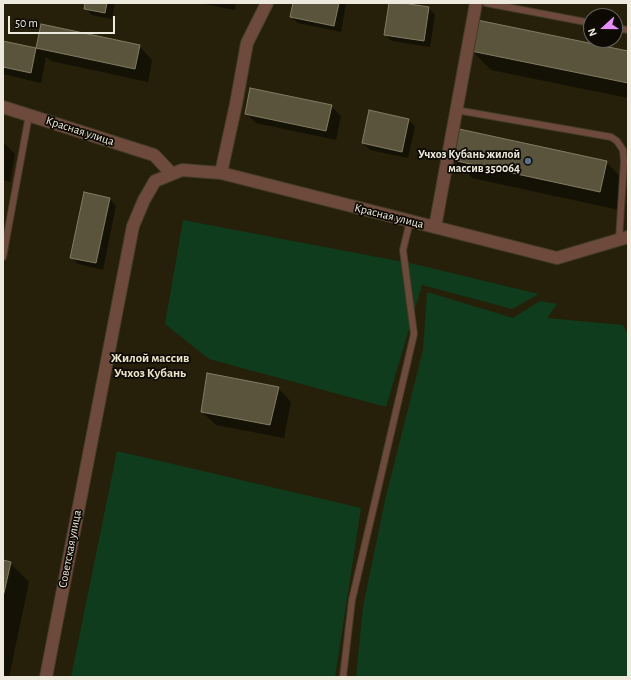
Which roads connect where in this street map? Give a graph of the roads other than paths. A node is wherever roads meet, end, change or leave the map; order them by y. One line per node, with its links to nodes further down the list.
1 (267, 3): 8 (street)
2 (476, 3): 6 (street)
3 (486, 3): 4 (lane)
4 (583, 21)
5 (3, 107): 7 (street, Красная улица)
6 (456, 110): 11 (street); 12 (lane)
7 (29, 115): 9 (street, Красная улица); 13 (lane)
8 (221, 173): 9 (street, Красная улица); 10 (street, Красная улица)
9 (172, 174): 15 (street, Красная улица)
10 (410, 221): 11 (street, Красная улица); 17 (lane)
11 (435, 227): 12 (street, Красная улица)
12 (624, 238)
13 (4, 246): 14 (lane)
14 (3, 257)
15 (95, 420): 16 (street, Советская улица)
16 (46, 677)
17 (342, 677)

